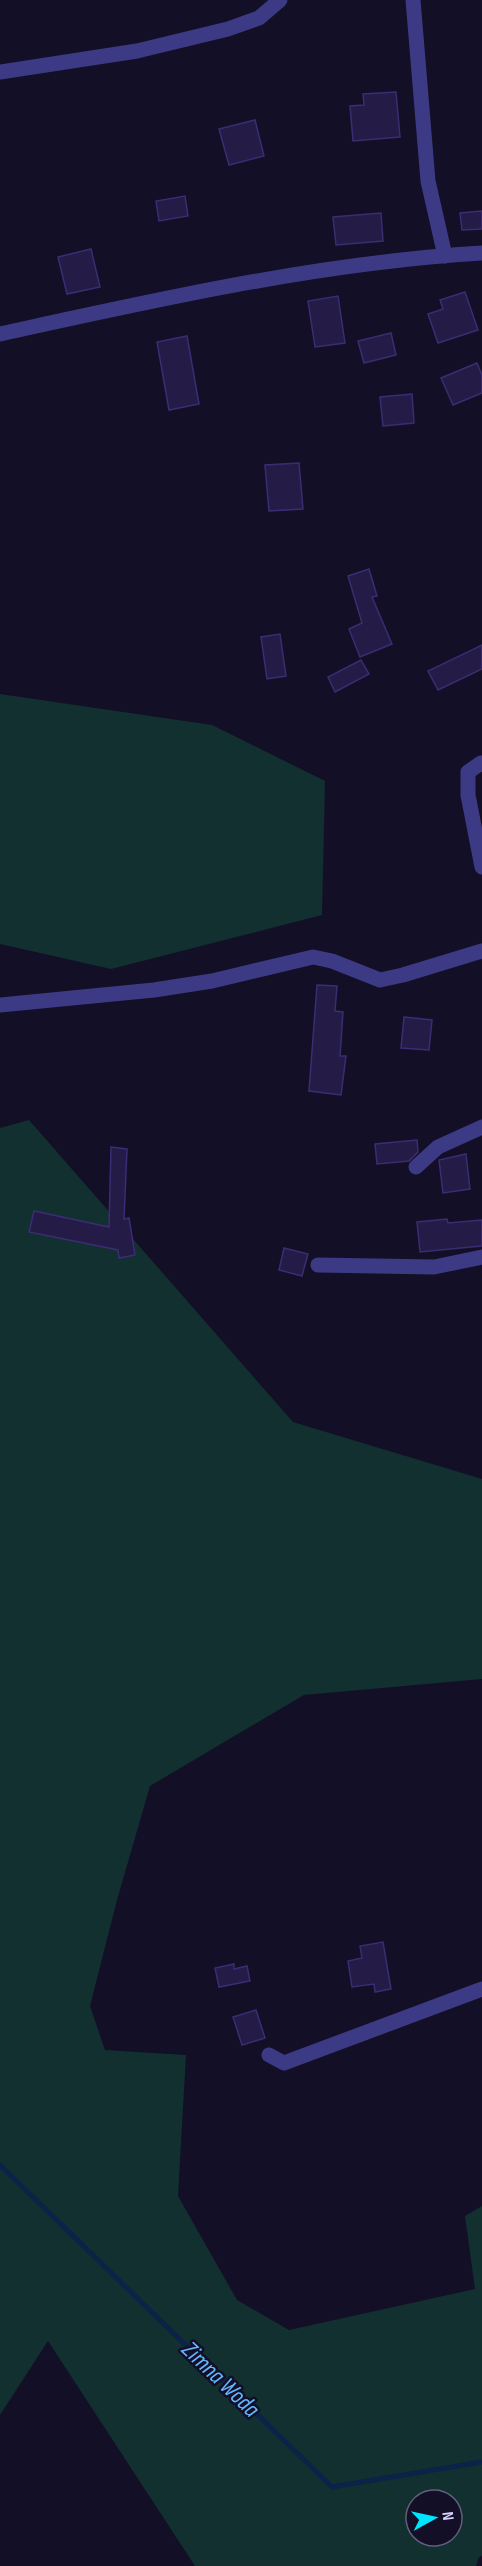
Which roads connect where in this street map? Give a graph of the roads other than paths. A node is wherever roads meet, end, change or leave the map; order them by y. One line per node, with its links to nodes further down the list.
1 (280, 0): 3 (street)
2 (413, 0): 5 (street)
3 (0, 72)
4 (482, 254): 5 (street)
5 (445, 255): 6 (street)
6 (0, 334)
7 (481, 763): 8 (street)
8 (482, 867)
9 (482, 951): 10 (street)
10 (0, 1005)
11 (482, 1127): 12 (street)
12 (416, 1167)
13 (482, 1257): 14 (street)
14 (318, 1265)
15 (482, 1989): 16 (street)
16 (269, 2055)

